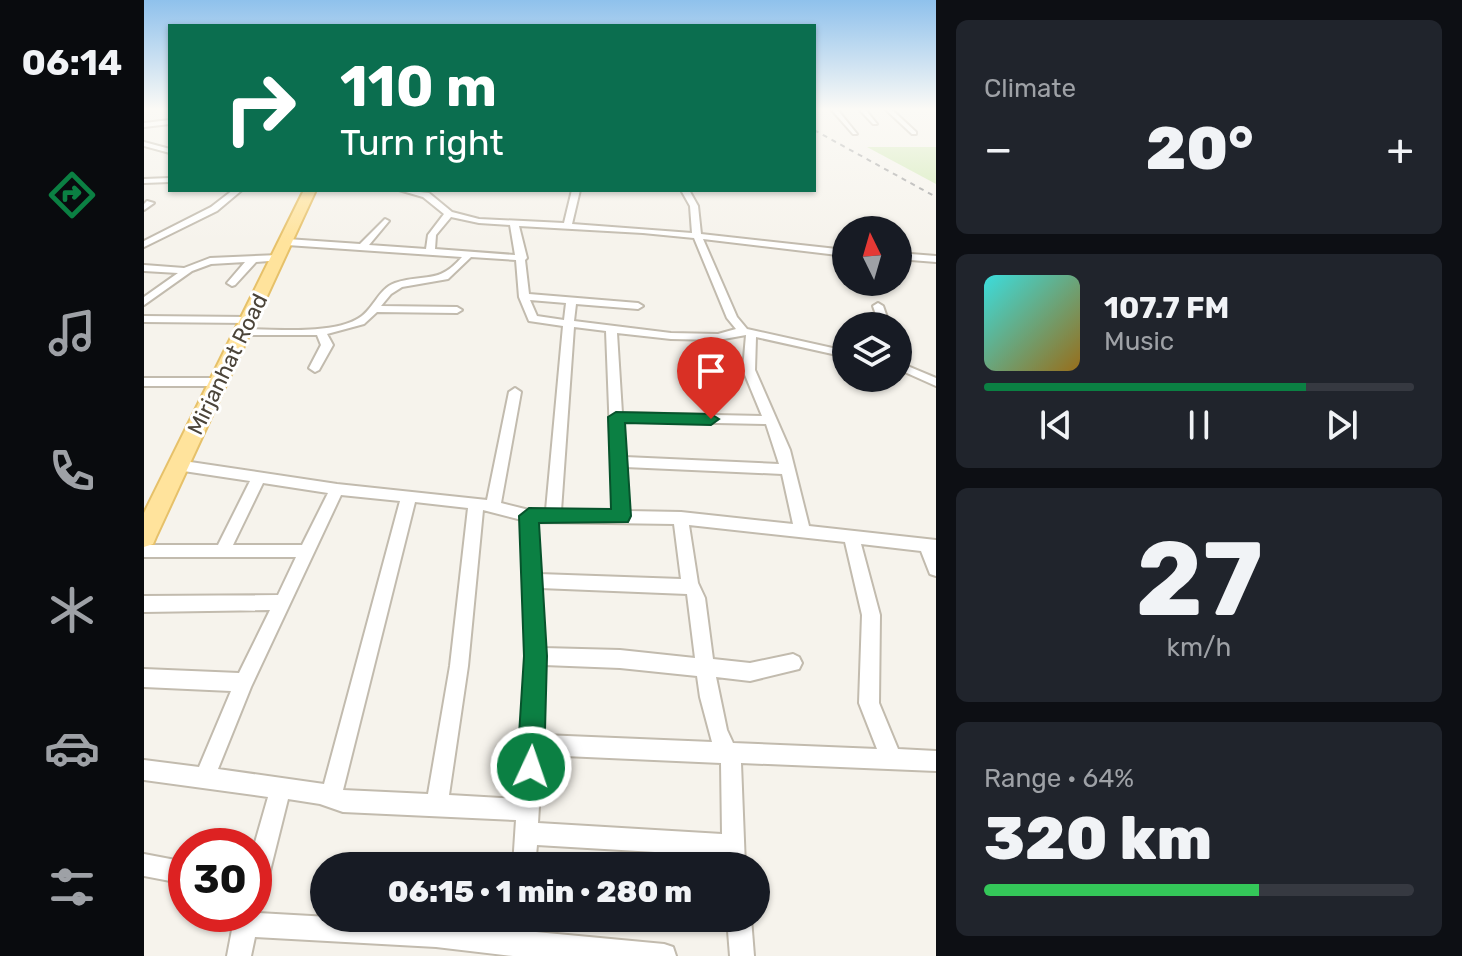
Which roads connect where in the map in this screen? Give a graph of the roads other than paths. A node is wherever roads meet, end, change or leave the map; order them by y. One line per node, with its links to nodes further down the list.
1 (168, 180): 2 (street)
2 (144, 181)
3 (235, 192): 13 (street)
4 (309, 192): 15 (main road, Mirjanhat Road)
5 (412, 192): 8 (street)
6 (576, 192): 11 (street)
7 (686, 192): 12 (street)
8 (449, 214): 10 (street); 16 (street)
9 (385, 221): 14 (street)
10 (514, 223): 11 (street); 20 (street)
11 (567, 226): 12 (street)
12 (697, 236): 17 (street); 39 (street)
13 (144, 244)
14 (363, 246): 15 (street); 16 (street)
15 (283, 250): 21 (street); 36 (main road, Mirjanhat Road)
16 (430, 250): 18 (street)
17 (832, 251)
18 (468, 255): 20 (street); 31 (street)
19 (912, 257): 22 (street)
20 (522, 258): 26 (street)
21 (253, 259): 24 (street); 25 (street)
22 (936, 259)
23 (144, 268): 24 (street)
24 (188, 271): 28 (street)
25 (232, 283)
26 (524, 297): 27 (street); 35 (street)
27 (571, 299): 29 (street); 35 (street)
28 (144, 302)
29 (638, 306)
30 (878, 306): 33 (street)
31 (375, 309): 32 (street); 38 (street)
32 (457, 310)
33 (880, 312)
34 (144, 319): 36 (street)
35 (568, 324): 37 (street); 58 (street)
36 (246, 326): 38 (street); 44 (main road, Mirjanhat Road)
37 (611, 327): 39 (street); 47 (street)
38 (320, 330): 41 (street)
39 (747, 333): 40 (street); 48 (street)
40 (832, 351)
41 (315, 368)
42 (912, 371): 45 (street)
43 (144, 382): 44 (street)
44 (221, 382): 50 (main road, Mirjanhat Road)
45 (936, 382)
46 (515, 392): 55 (street)
47 (616, 417): 48 (street); 49 (street)
48 (772, 420): 51 (street)
49 (617, 462): 51 (street); 57 (street)
50 (177, 465): 52 (street); 62 (main road, Mirjanhat Road)
51 (788, 469): 60 (street)
52 (259, 476): 53 (street); 66 (street)
53 (337, 489): 54 (street); 65 (street)
54 (409, 496): 55 (street); 84 (street)
55 (484, 505): 56 (street); 85 (street)
56 (529, 516): 58 (street); 68 (street)
57 (621, 516): 58 (street); 59 (street)
58 (553, 517)
59 (681, 518): 60 (street); 69 (street)
60 (802, 530): 61 (street)
61 (851, 536): 63 (street); 79 (street)
62 (144, 537)
63 (931, 545): 67 (street)
64 (144, 551): 66 (street)
65 (306, 551): 66 (street); 70 (street)
66 (222, 552)
67 (936, 569)
68 (533, 581): 69 (street); 72 (street)
69 (691, 587): 74 (street)
70 (284, 602): 71 (street); 76 (street)
71 (144, 604)
72 (536, 656): 74 (street); 77 (street)
73 (793, 663): 74 (street)
74 (705, 669): 78 (street)
75 (144, 678): 76 (street)
76 (244, 682): 82 (street)
77 (532, 745): 78 (street); 86 (street)
78 (728, 752): 79 (street); 91 (street)
79 (892, 760): 80 (street)
80 (936, 761)
81 (144, 770): 82 (street)
82 (205, 777): 83 (street)
83 (281, 788): 84 (street); 87 (street)
84 (331, 797): 85 (street)
85 (437, 805): 86 (street)
86 (529, 810): 88 (street)
87 (269, 828)
88 (526, 833): 89 (street); 90 (street)
89 (525, 852)
90 (697, 852)
91 (733, 852)
92 (144, 865): 93 (street)
93 (168, 870)
94 (272, 921): 97 (street)
95 (244, 932): 98 (street)
96 (740, 932): 100 (street)
97 (525, 939): 99 (street)
98 (239, 956)
99 (664, 956)
100 (742, 956)

